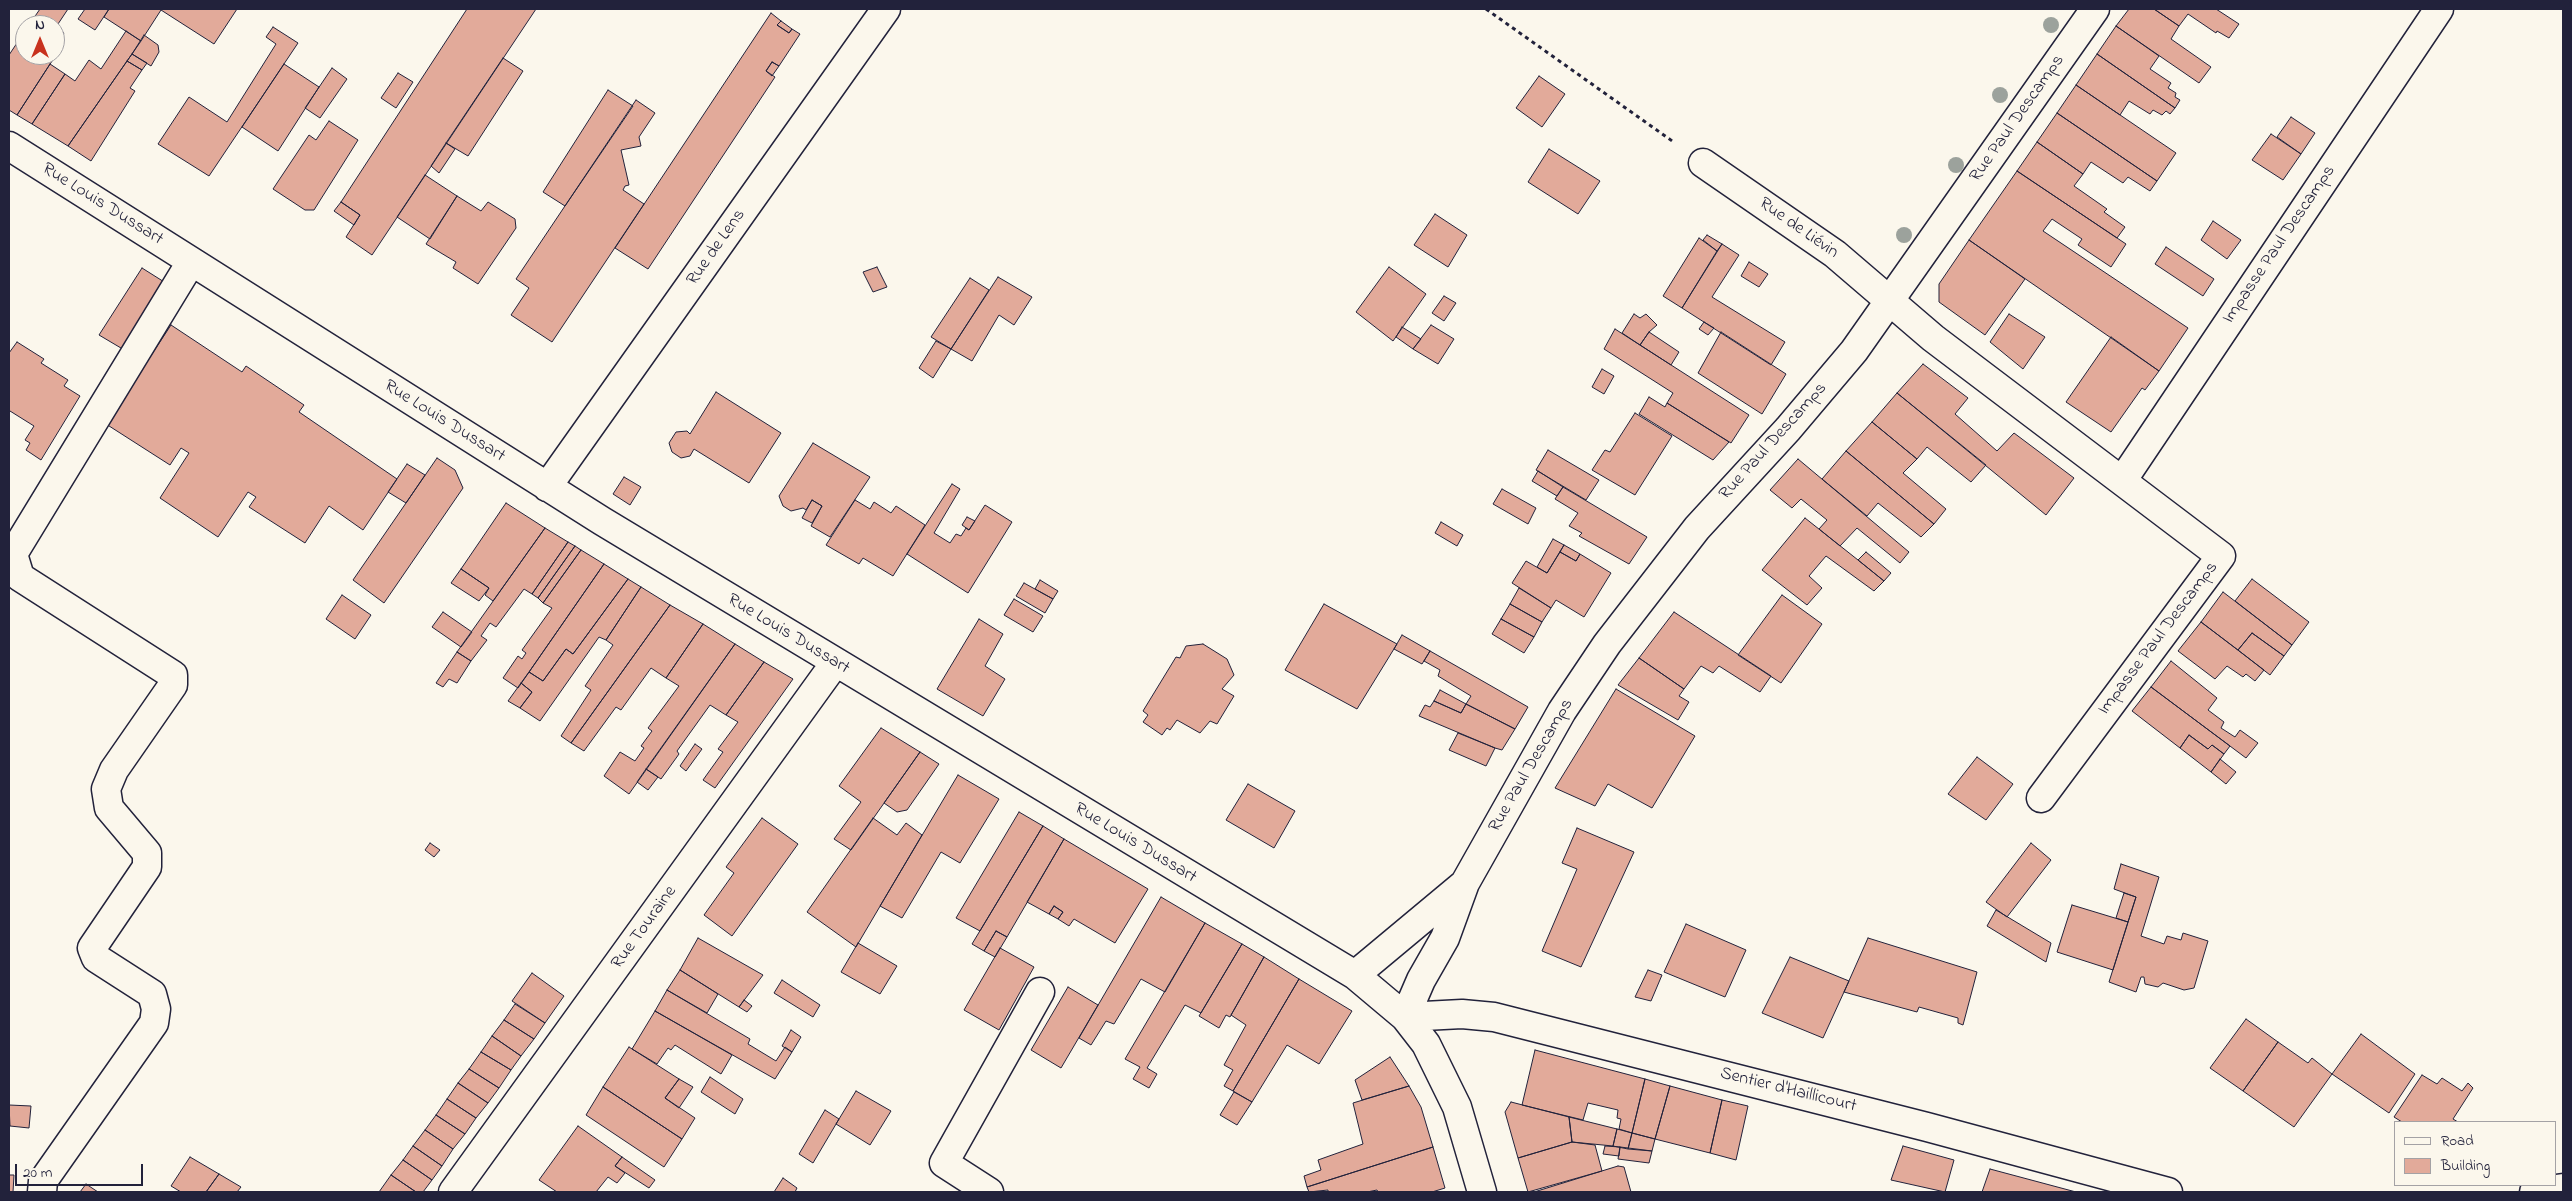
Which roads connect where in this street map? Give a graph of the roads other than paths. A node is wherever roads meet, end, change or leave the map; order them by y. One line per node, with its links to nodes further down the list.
1 (886, 9): 9 (street, Rue de Lens)
2 (2095, 9): 7 (street, Rue Paul Descamps)
3 (2439, 9): 8 (street, Impasse Paul Descamps)
4 (9, 146): 6 (street, Rue Louis Dussart)
5 (1703, 163): 7 (street, Rue de Liévin)
6 (191, 262): 9 (street, Rue Louis Dussart); 17 (street)
7 (1890, 301): 8 (street, Impasse Paul Descamps); 12 (street, Rue Paul Descamps)
8 (2122, 481): 11 (street, Impasse Paul Descamps)
9 (547, 487): 10 (street, Rue Louis Dussart)
10 (835, 663): 13 (street, Rue Louis Dussart); 18 (street, Rue Touraine)
11 (2041, 798)
12 (1465, 883): 13 (street, Rue Paul Descamps); 15 (street, Rue Paul Descamps)
13 (1355, 975): 15 (street, Rue Louis Dussart)
14 (1040, 992): 19 (street)
15 (1405, 1017): 20 (street, Rue Louis Dussart); 21 (street, Sentier d'Haillicourt)
16 (2563, 1188): 22 (street)
17 (42, 1192)
18 (454, 1192)
19 (988, 1192)
20 (1482, 1192)
21 (2168, 1192)
22 (2534, 1192)

